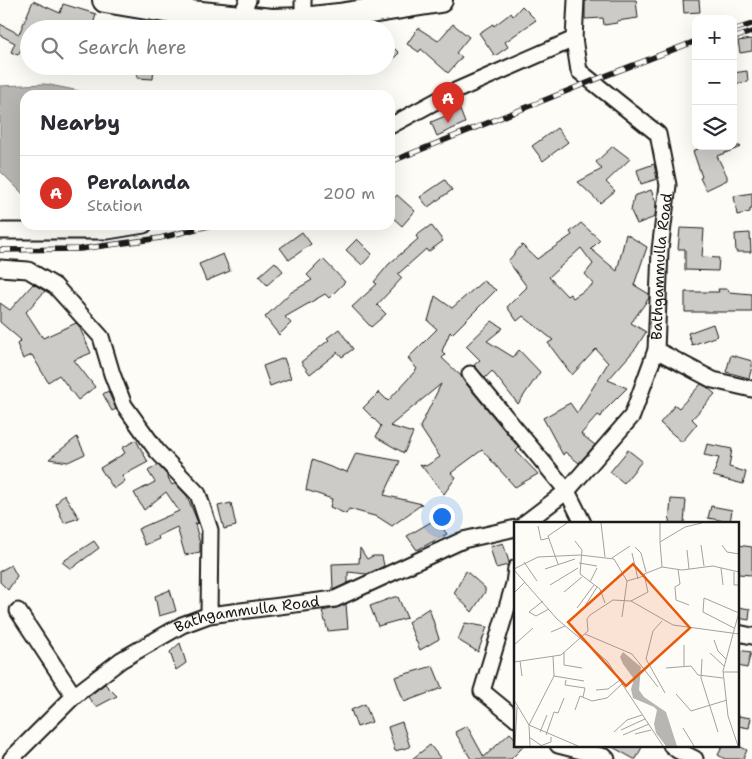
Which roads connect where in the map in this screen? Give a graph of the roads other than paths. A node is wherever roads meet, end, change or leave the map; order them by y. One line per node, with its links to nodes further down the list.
1 (105, 0): 4 (main road)
2 (440, 0): 6 (main road)
3 (576, 0): 9 (street, Bathgammulla Road)
4 (174, 6): 5 (main road)
5 (244, 9): 7 (main road)
6 (303, 10): 8 (main road)
7 (270, 20)
8 (275, 20)
9 (574, 39): 10 (street); 14 (street, Bathgammulla Road)
10 (395, 123)
11 (114, 230): 12 (street)
12 (0, 232)
13 (0, 268): 23 (street)
14 (656, 350): 16 (street); 17 (street, Bathgammulla Road)
15 (470, 374): 17 (street)
16 (752, 389)
17 (567, 491): 18 (street, Bathgammulla Road); 19 (street)
18 (526, 522)
19 (582, 522)
20 (514, 528): 23 (street, Bathgammulla Road)
21 (514, 584): 25 (street)
22 (18, 612): 24 (street)
23 (209, 615): 24 (street, Bathgammulla Road)
24 (74, 696): 29 (street, Bathgammulla Road)
25 (514, 717)
26 (563, 746): 28 (street)
27 (672, 746): 30 (street)
28 (606, 754)
29 (10, 759)
30 (695, 759)

